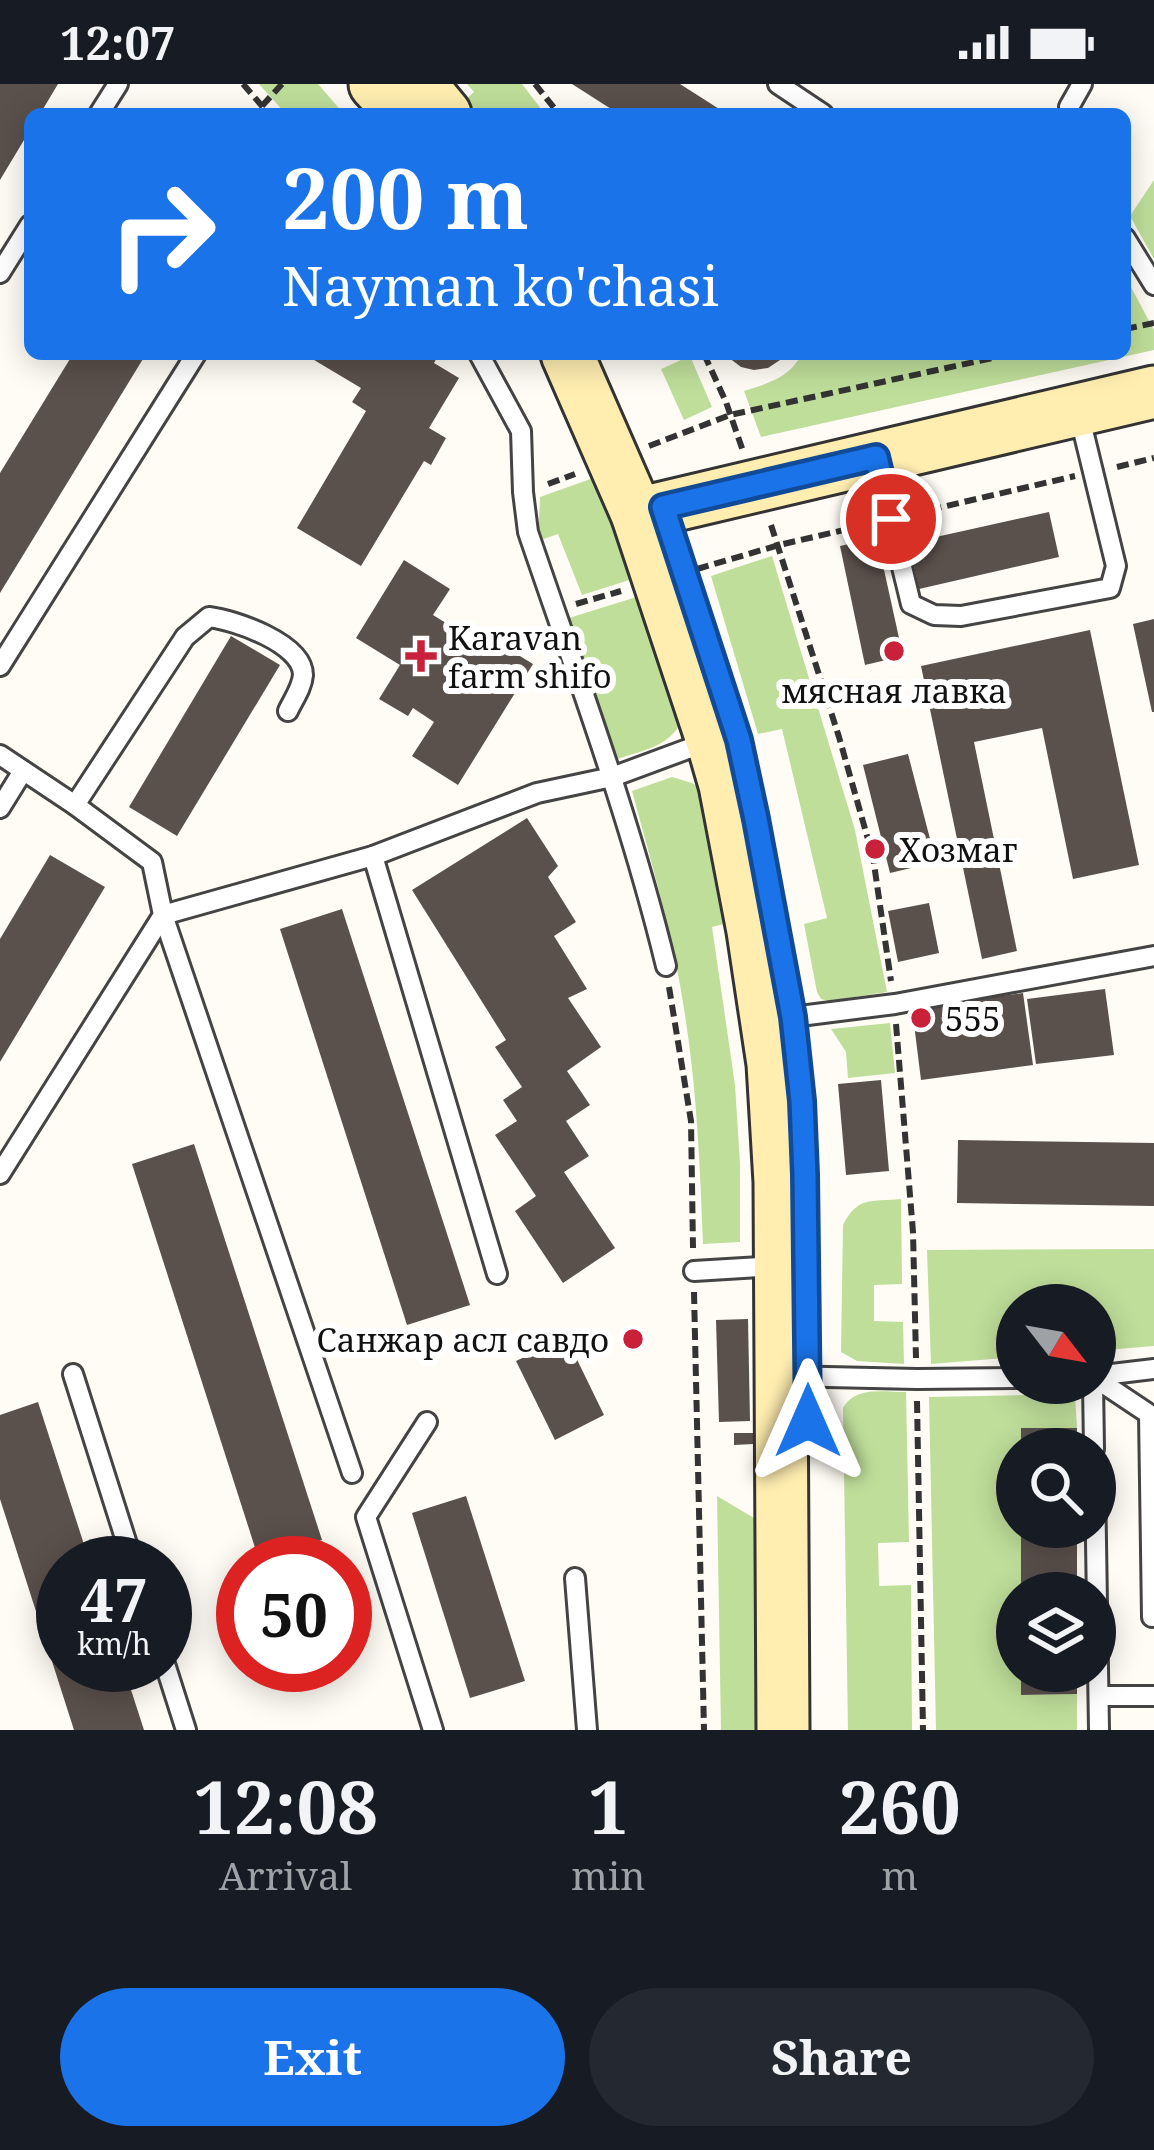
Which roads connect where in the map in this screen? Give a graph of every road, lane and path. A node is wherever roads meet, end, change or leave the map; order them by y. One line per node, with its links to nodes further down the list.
1 (243, 84): 7 (path)
2 (282, 84): 7 (path)
3 (375, 84): 8 (main road)
4 (420, 84): 9 (main road)
5 (535, 84): 10 (path)
6 (778, 84): 11 (lane)
7 (262, 106)
8 (397, 108)
9 (440, 108)
10 (554, 108)
11 (815, 108)
12 (24, 235): 14 (lane)
13 (1131, 248): 15 (lane)
14 (0, 273)
15 (1154, 285)
16 (192, 360): 30 (lane)
17 (482, 360): 35 (lane)
18 (570, 360): 27 (main road)
19 (601, 360): 27 (main road)
20 (983, 360): 23 (path)
21 (1154, 392): 22 (main road)
22 (1078, 410): 24 (main road); 26 (lane)
23 (730, 415)
24 (876, 457): 27 (main road); 28 (lane)
25 (1154, 458): 26 (path)
26 (1093, 472): 28 (path); 28 (lane)
27 (650, 511): 32 (main road); 42 (main road)
28 (891, 519): 29 (path)
29 (779, 545)
30 (0, 667)
31 (288, 711): 36 (lane)
32 (712, 740): 35 (lane); 44 (main road)
33 (0, 755): 34 (lane)
34 (23, 771): 36 (lane); 37 (lane)
35 (612, 777): 38 (lane); 41 (lane)
36 (75, 805): 39 (lane)
37 (0, 808)
38 (373, 856): 39 (lane); 46 (lane)
39 (163, 915): 43 (lane); 54 (lane)
40 (1154, 956): 42 (lane)
41 (666, 966): 45 (path)
42 (793, 1017): 50 (main road)
43 (0, 1174)
44 (781, 1266): 45 (lane); 50 (main road)
45 (694, 1271): 65 (path)
46 (497, 1274)
47 (1154, 1369): 49 (lane)
48 (74, 1374): 55 (lane)
49 (1116, 1375)
50 (794, 1376): 51 (lane); 66 (main road); 67 (main road)
51 (996, 1378)
52 (1116, 1393): 58 (lane)
53 (427, 1422): 63 (lane)
54 (352, 1473)
55 (125, 1536)
56 (1096, 1548): 60 (lane)
57 (575, 1578): 64 (lane)
58 (1152, 1617)
59 (174, 1692): 62 (lane)
60 (1099, 1696): 61 (lane); 68 (lane)
61 (1154, 1696)
62 (186, 1730)
63 (433, 1730)
64 (586, 1730)
65 (704, 1730)
66 (783, 1730)
67 (811, 1730)
68 (1099, 1730)

